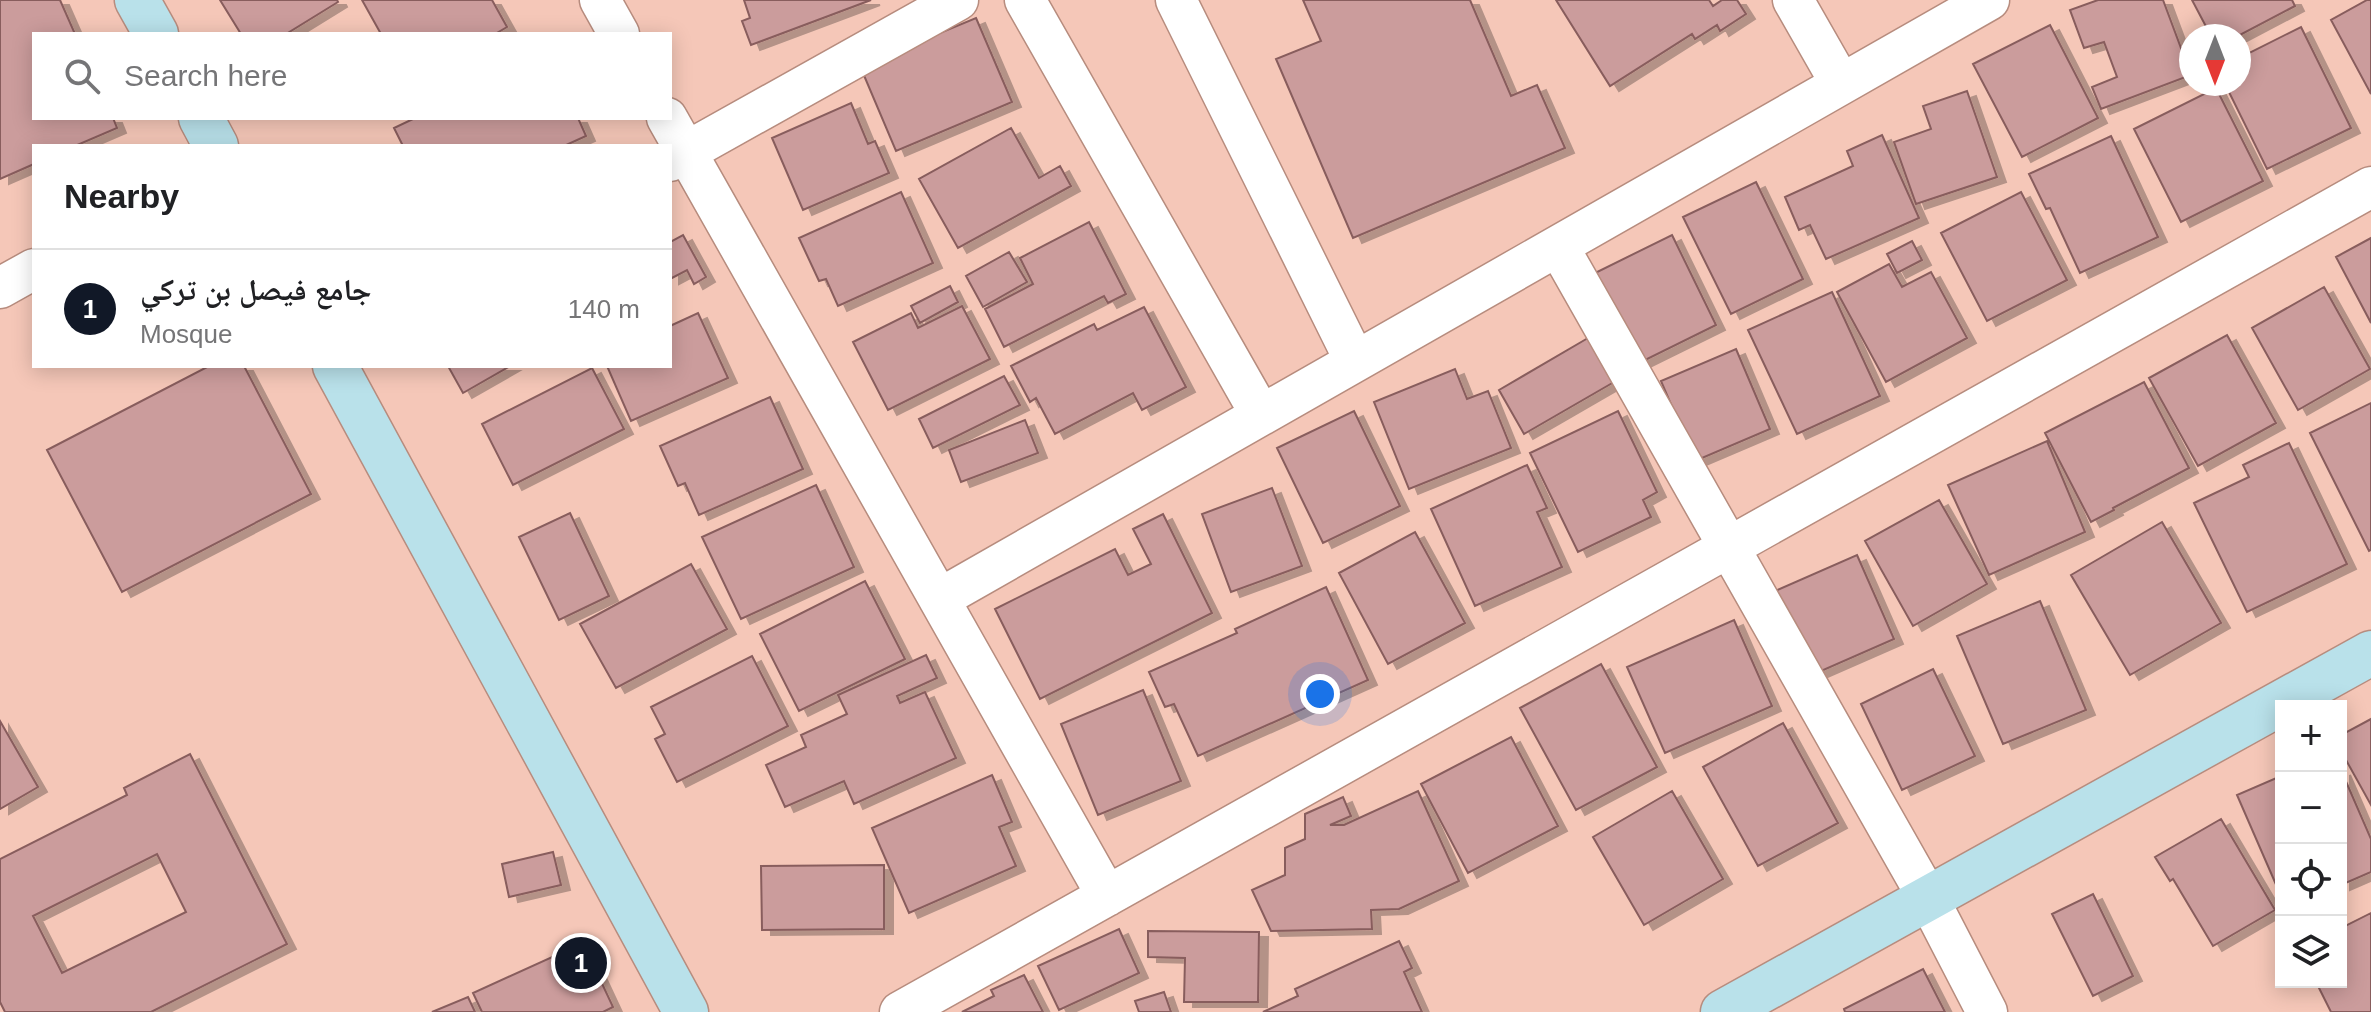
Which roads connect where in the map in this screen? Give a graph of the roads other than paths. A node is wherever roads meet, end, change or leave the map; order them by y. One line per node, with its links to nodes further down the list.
1 (137, 0): 8 (street)
2 (600, 0): 9 (street)
3 (958, 0): 12 (street)
4 (1025, 0): 20 (street)
5 (1176, 0): 18 (street)
6 (1793, 0): 10 (street)
7 (1989, 0): 10 (street)
8 (155, 32)
9 (618, 32)
10 (1841, 84): 15 (street)
11 (202, 120): 13 (street)
12 (674, 143): 22 (street)
13 (215, 144)
14 (2371, 187): 21 (street)
15 (1558, 246): 18 (street); 21 (street)
16 (32, 270): 17 (street)
17 (0, 288)
18 (1355, 361): 20 (street)
19 (336, 368): 26 (street)
20 (1261, 415): 22 (street)
21 (1728, 548): 24 (street); 25 (street)
22 (939, 599): 24 (street)
23 (2371, 653): 25 (street)
24 (1107, 896): 27 (street)
25 (1928, 898): 28 (street); 29 (street)
26 (686, 1012)
27 (900, 1012)
28 (1723, 1012)
29 (1987, 1012)

